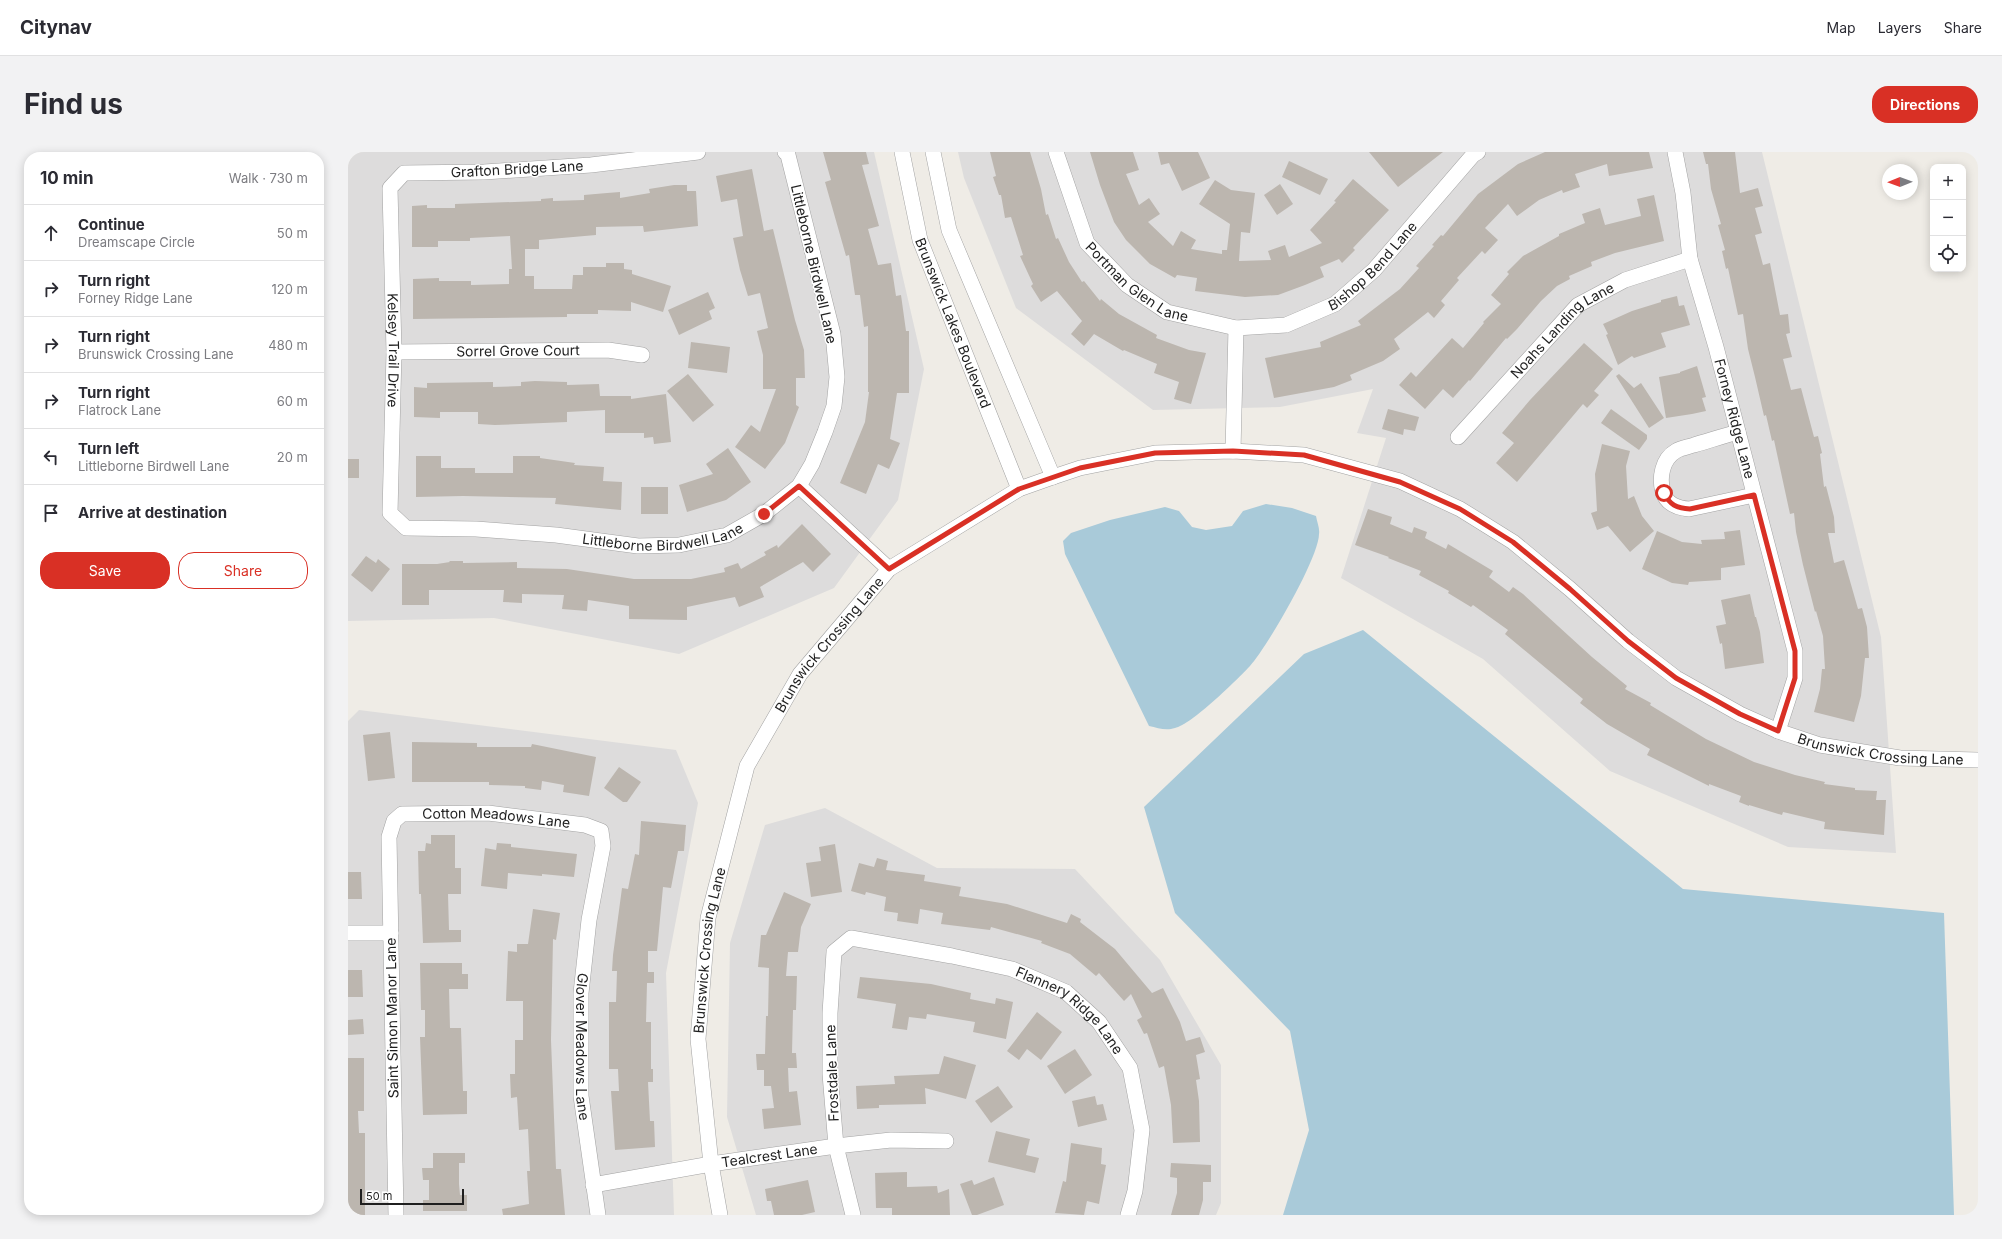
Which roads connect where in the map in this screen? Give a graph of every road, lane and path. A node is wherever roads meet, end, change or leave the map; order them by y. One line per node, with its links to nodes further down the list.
1 (698, 152): 8 (street, Grafton Bridge Lane)
2 (902, 152): 18 (street, Brunswick Lakes Boulevard)
3 (933, 152): 16 (street, Brunswick Lakes Boulevard)
4 (1056, 152): 10 (street, Portman Glen Lane)
5 (1675, 152): 9 (street, Forney Ridge Lane)
6 (1474, 153): 10 (street, Bishop Bend Lane)
7 (786, 154): 17 (street, Littleborne Birdwell Lane)
8 (390, 188): 11 (street, Kelsey Trail Drive)
9 (1690, 259): 13 (street, Forney Ridge Lane); 14 (street, Noahs Landing Lane)
10 (1236, 328): 15 (street)
11 (394, 352): 12 (street, Sorrel Grove Court); 20 (street, Kelsey Trail Drive)
12 (642, 355)
13 (1738, 432): 19 (street, Forney Ridge Lane); 19 (street)
14 (1458, 437)
15 (1233, 451): 16 (street, Brunswick Crossing Lane); 22 (street, Brunswick Crossing Lane)
16 (1053, 477): 18 (street, Brunswick Crossing Lane)
17 (799, 486): 20 (street, Littleborne Birdwell Lane); 21 (street)
18 (1019, 489): 21 (street, Brunswick Crossing Lane)
19 (1754, 495): 22 (street, Forney Ridge Lane)
20 (390, 513)
21 (889, 569): 31 (street, Brunswick Crossing Lane)
22 (1778, 731): 23 (street, Brunswick Crossing Lane)
23 (1978, 760)
24 (394, 821): 25 (street, Cotton Meadows Lane); 27 (street, Saint Simon Manor Lane)
25 (601, 831): 32 (street, Glover Meadows Lane)
26 (348, 933): 27 (street)
27 (391, 933): 33 (street, Saint Simon Manor Lane)
28 (852, 938): 30 (street, Frostdale Lane); 37 (street, Flannery Ridge Lane)
29 (946, 1141): 30 (street, Tealcrest Lane)
30 (836, 1146): 31 (street, Tealcrest Lane); 36 (street, Frostdale Lane)
31 (710, 1164): 32 (street, Tealcrest Lane); 35 (street, Brunswick Crossing Lane)
32 (593, 1185): 34 (street, Glover Meadows Lane)
33 (396, 1215)
34 (598, 1215)
35 (720, 1215)
36 (853, 1215)
37 (1128, 1215)

